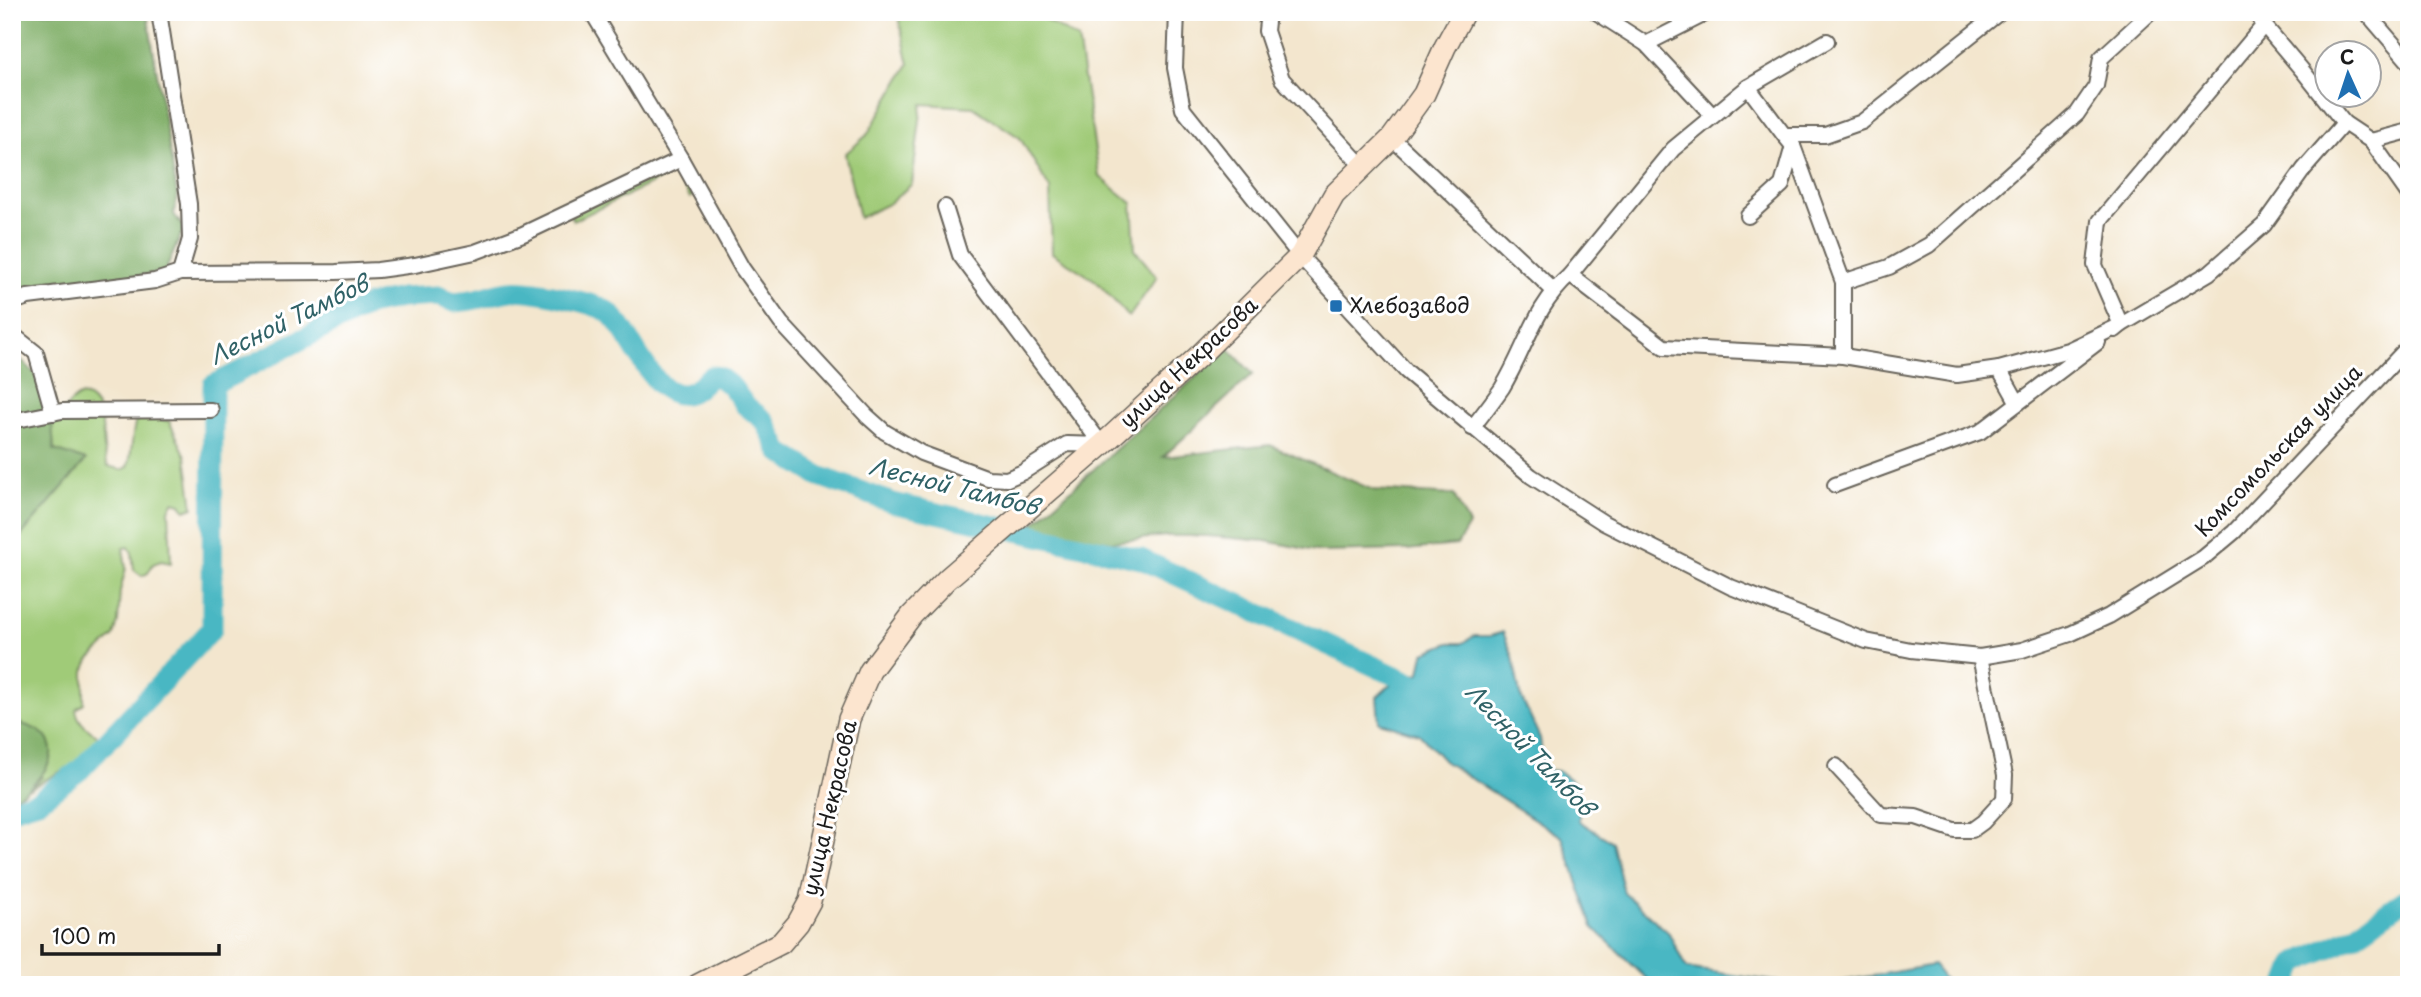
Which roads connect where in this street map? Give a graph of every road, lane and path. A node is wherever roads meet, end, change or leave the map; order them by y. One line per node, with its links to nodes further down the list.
1 (159, 12): 28 (street)
2 (592, 12): 22 (street)
3 (1177, 12): 27 (street, Комсомольская улица)
4 (1268, 12): 23 (street)
5 (1464, 12): 19 (street, улица Некрасова)
6 (1596, 12): 13 (street)
7 (1709, 12): 13 (street)
8 (2000, 12): 20 (street)
9 (2151, 12): 30 (street)
10 (2366, 12): 14 (street)
11 (2260, 19): 17 (street); 33 (street)
12 (1827, 41): 15 (street)
13 (1646, 44): 16 (street)
14 (2409, 62)
15 (1748, 87): 16 (street); 20 (street)
16 (1713, 116): 29 (street)
17 (2343, 123): 21 (street); 33 (street)
18 (2409, 131): 21 (street)
19 (1392, 138): 23 (street, улица Некрасова); 31 (street)
20 (1788, 141): 26 (street); 30 (street)
21 (2371, 142): 24 (street)
22 (681, 159): 28 (street); 43 (street)
23 (1363, 167): 27 (street, улица Некрасова)
24 (2409, 195)
25 (945, 207): 43 (street)
26 (1748, 216)
27 (1300, 256): 42 (street, Комсомольская улица); 43 (street, улица Некрасова)
28 (180, 273): 32 (street)
29 (1570, 275): 31 (street); 36 (street)
30 (1843, 282): 36 (street)
31 (1553, 290): 42 (street)
32 (14, 303)
33 (2121, 325): 37 (street); 38 (street)
34 (12, 334): 40 (street)
35 (2409, 346): 45 (street, Комсомольская улица)
36 (1843, 356): 37 (street)
37 (1999, 369): 38 (street)
38 (2018, 403): 44 (street)
39 (211, 410): 40 (street)
40 (53, 413): 41 (street)
41 (12, 421)
42 (1472, 428): 45 (street, Комсомольская улица)
43 (1102, 445): 47 (street, улица Некрасова)
44 (1835, 485)
45 (1980, 657): 46 (street)
46 (1836, 766)
47 (698, 985)

